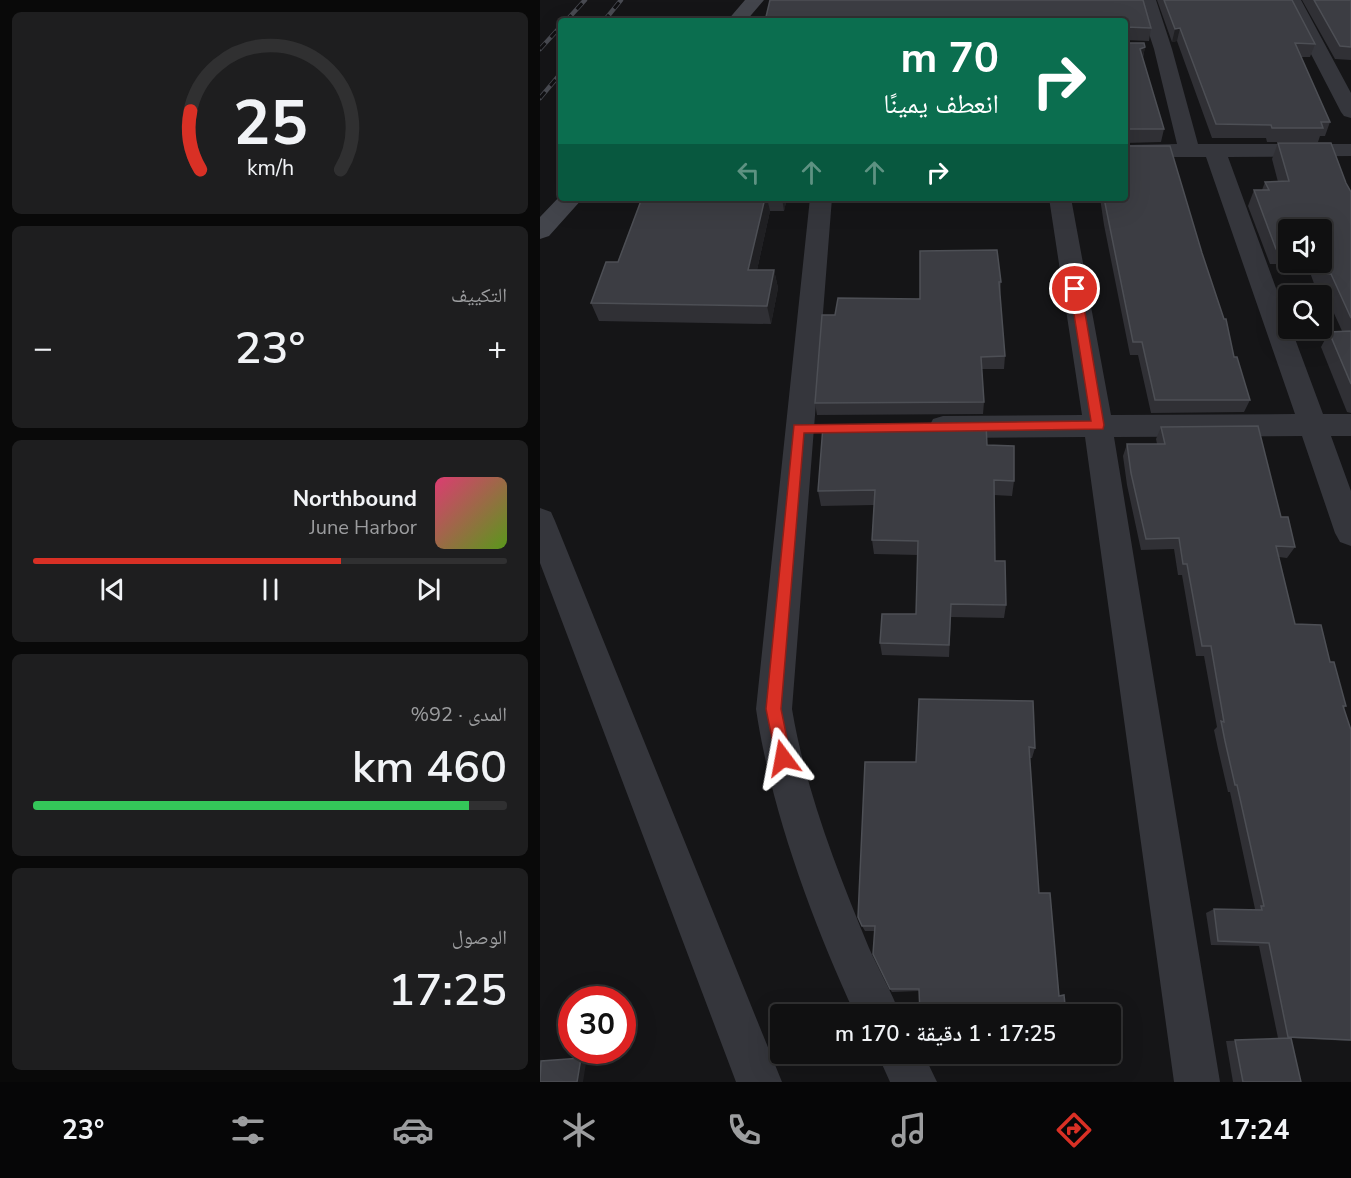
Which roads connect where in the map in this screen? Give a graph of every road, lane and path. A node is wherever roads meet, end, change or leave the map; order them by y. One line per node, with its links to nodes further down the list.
1 (755, 0): 5 (main road)
2 (1292, 0): 6 (street)
3 (1147, 1): 4 (street); 9 (street)
4 (1124, 3)
5 (739, 18)
6 (1351, 112)
7 (1351, 150): 9 (street)
8 (1128, 151): 9 (street)
9 (1202, 151): 15 (street)
10 (568, 201): 13 (main road)
11 (821, 201): 20 (street)
12 (1061, 201): 14 (street)
13 (540, 231)
14 (1098, 425): 15 (street); 17 (street); 24 (street)
15 (1313, 425): 16 (street); 19 (street)
16 (1351, 425)
17 (918, 427)
18 (540, 521): 22 (street)
19 (1351, 533)
20 (873, 1004)
21 (904, 1064): 23 (street)
22 (759, 1082)
23 (914, 1082)
24 (1197, 1082)

